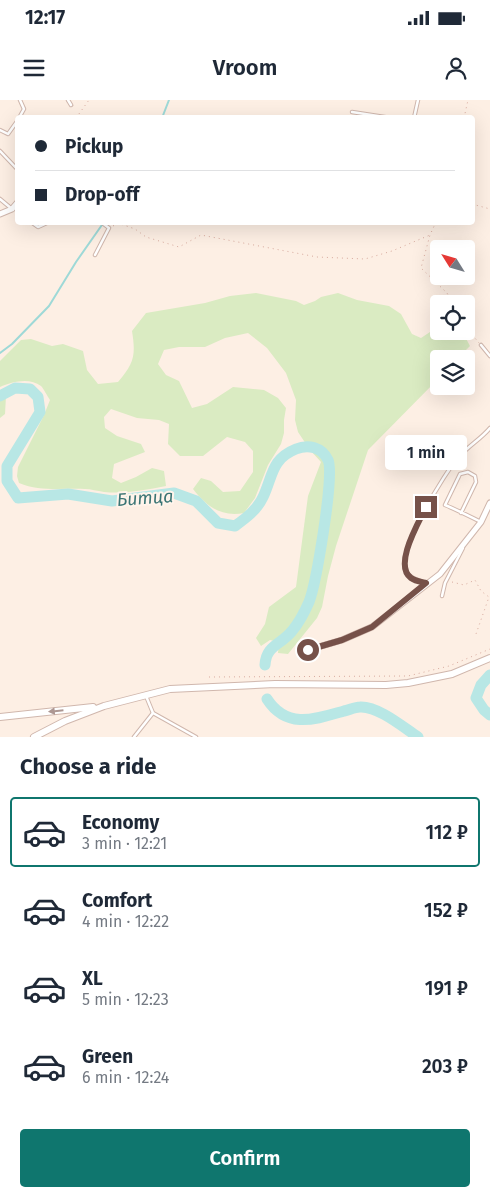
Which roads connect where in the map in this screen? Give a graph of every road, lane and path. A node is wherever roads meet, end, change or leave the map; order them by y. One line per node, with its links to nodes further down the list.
1 (20, 100): 8 (lane)
2 (68, 100): 6 (lane)
3 (89, 100): 9 (path)
4 (418, 100): 11 (lane)
5 (468, 100): 12 (path)
6 (71, 105)
7 (352, 112): 10 (lane)
8 (20, 115)
9 (78, 115)
10 (372, 115)
11 (415, 115)
12 (465, 115)
13 (15, 124): 14 (lane)
14 (0, 130)
15 (0, 151): 16 (lane)
16 (15, 167)
17 (0, 200): 20 (lane)
18 (475, 205): 21 (path)
19 (15, 206): 20 (street)
20 (12, 209): 22 (street)
21 (490, 209)
22 (0, 214)
23 (105, 225): 27 (lane)
24 (114, 225): 27 (path)
25 (124, 225): 28 (path)
26 (435, 225): 28 (path)
27 (109, 228): 29 (lane)
28 (430, 235): 30 (path)
29 (95, 254)
30 (447, 295)
31 (475, 339): 32 (path)
32 (480, 346): 33 (lane)
33 (490, 356)
34 (490, 428): 40 (lane)
35 (490, 502): 37 (street)
36 (461, 512): 36 (lane); 37 (lane)
37 (481, 522): 38 (street)
38 (467, 540): 39 (lane); 40 (street)
39 (447, 580): 41 (lane); 42 (path)
40 (426, 583): 44 (street)
41 (442, 596)
42 (476, 634)
43 (490, 649): 46 (path)
44 (308, 650)
45 (490, 658): 47 (street)
46 (209, 677)
47 (145, 694): 48 (street); 49 (lane)
48 (104, 706): 50 (street, one-way to 50); 51 (street)
49 (153, 713): 52 (lane); 53 (lane)
50 (0, 717)
51 (34, 737)
52 (134, 737)
53 (196, 737)

